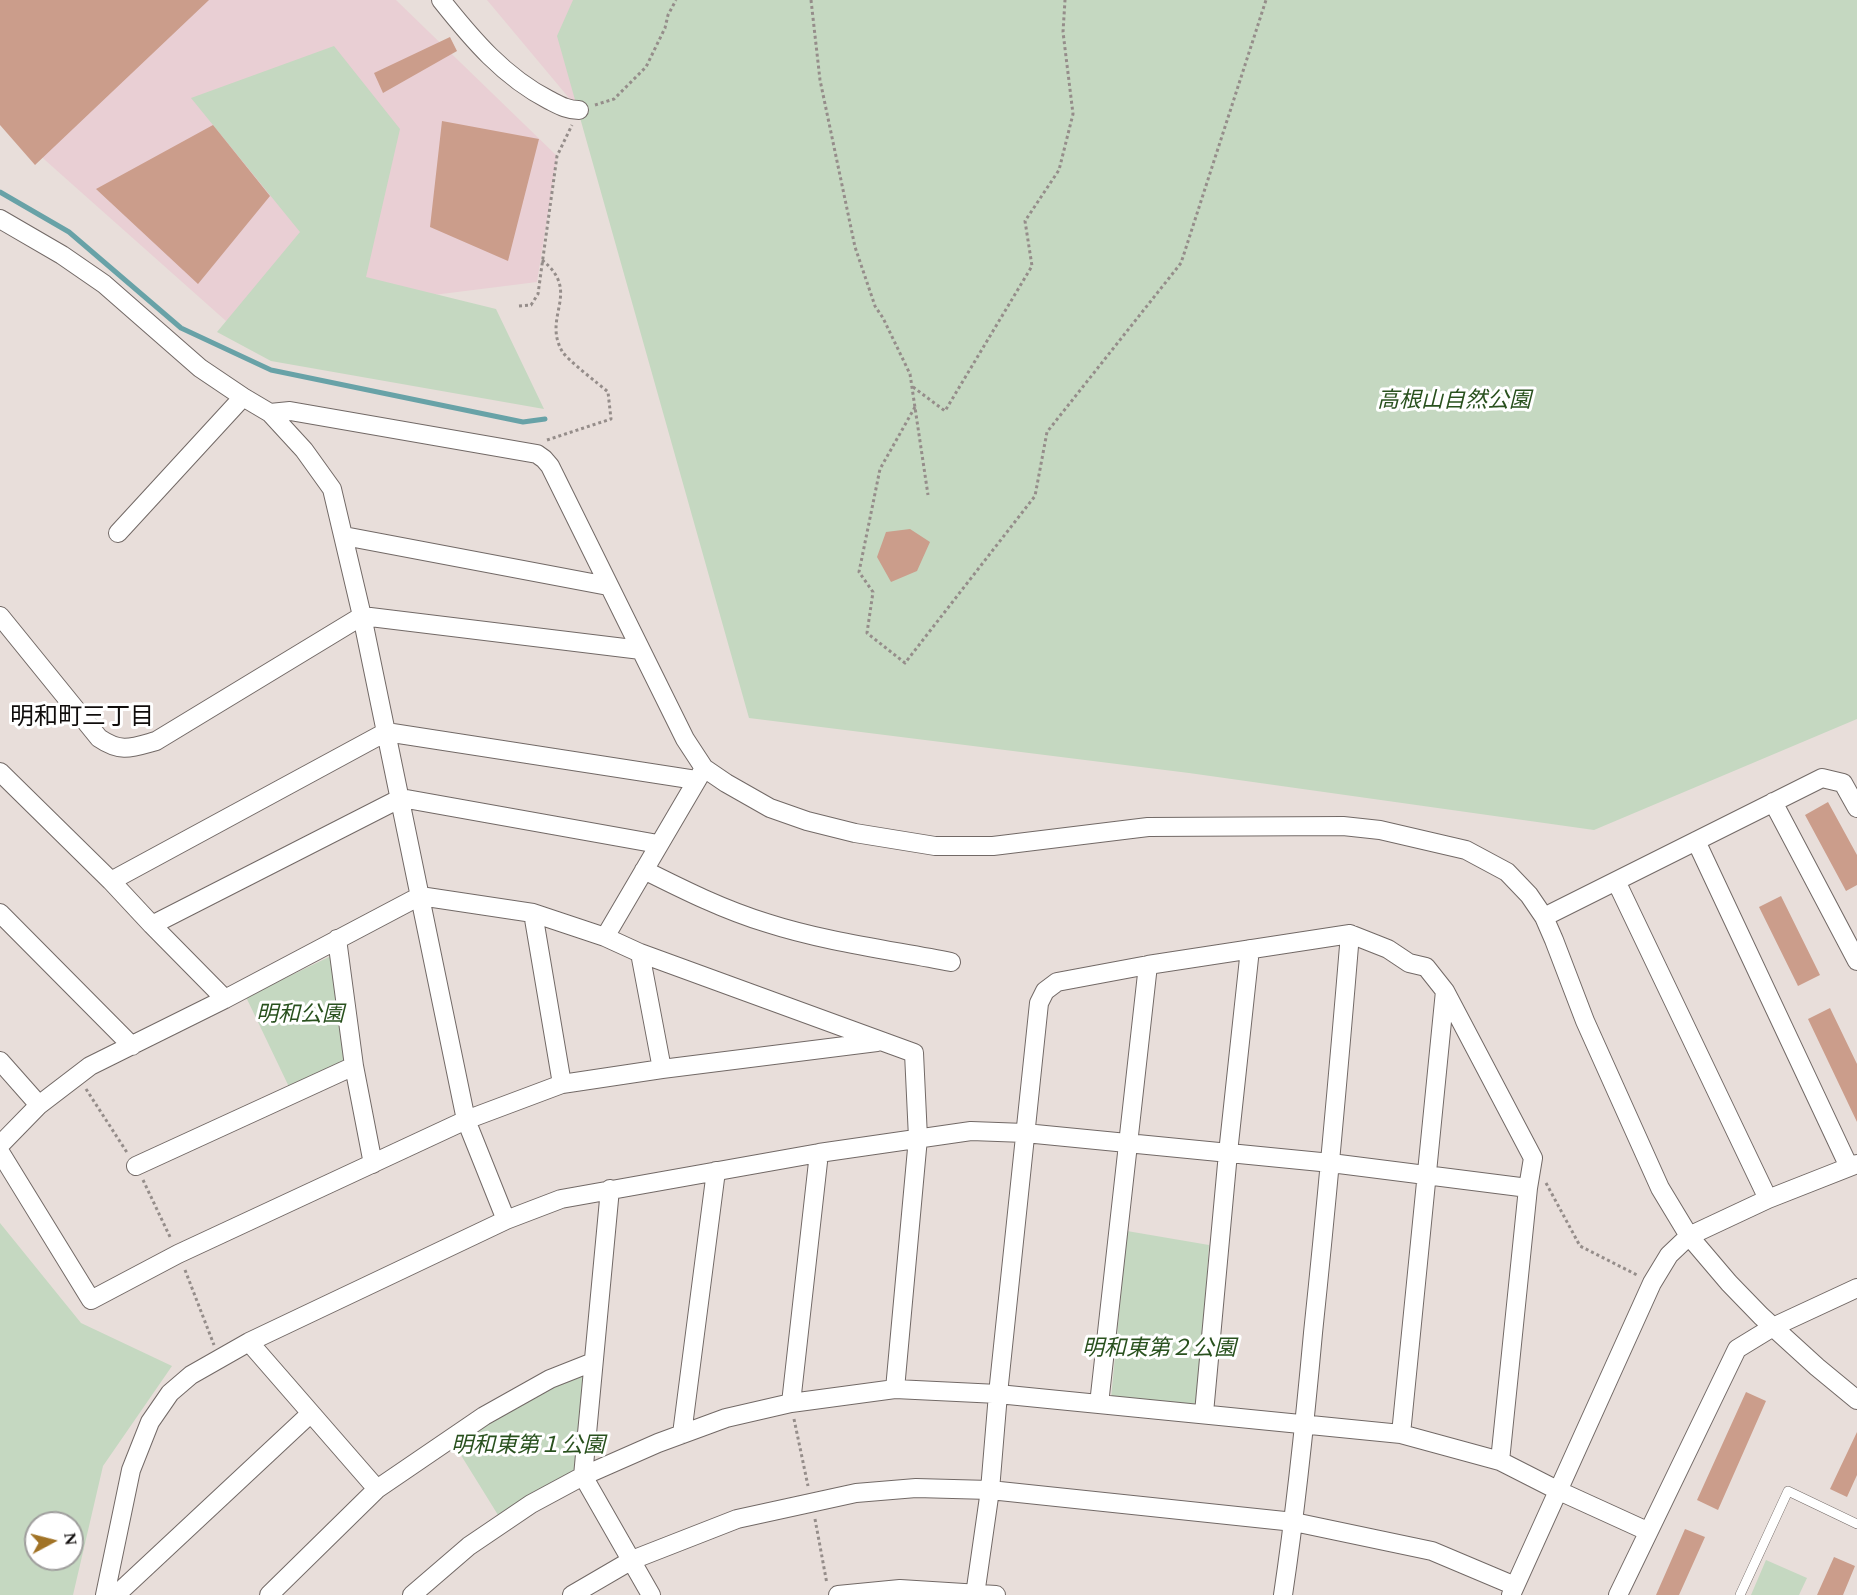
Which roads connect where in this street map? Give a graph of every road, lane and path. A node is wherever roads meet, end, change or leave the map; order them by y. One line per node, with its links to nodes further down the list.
1 (441, 0): 6 (street)
2 (676, 0): 6 (path)
3 (812, 0): 10 (path)
4 (1065, 0): 10 (path)
5 (1266, 0): 12 (path)
6 (579, 110): 8 (path)
7 (0, 219): 11 (street)
8 (542, 260): 9 (path); 14 (path)
9 (519, 306)
10 (912, 386): 12 (path)
11 (243, 397): 13 (street); 16 (street)
12 (915, 407): 15 (path)
13 (270, 413): 14 (street); 17 (street)
14 (537, 454): 18 (street)
15 (928, 495)
16 (118, 533)
17 (344, 536): 18 (street); 19 (street)
18 (608, 586): 21 (street)
19 (362, 616): 20 (street); 21 (street); 22 (street)
20 (2, 624)
21 (641, 650): 24 (street)
22 (386, 732): 24 (street); 25 (street); 31 (street)
23 (0, 772): 31 (street)
24 (700, 774): 29 (street); 36 (street)
25 (401, 798): 29 (street); 33 (street); 37 (street)
26 (1773, 802): 27 (street); 28 (street); 43 (street)
27 (1857, 807)
28 (1696, 841): 32 (street); 68 (street)
29 (658, 844): 30 (street)
30 (644, 870): 39 (street); 44 (street)
31 (111, 881): 37 (street)
32 (1616, 881): 36 (street); 73 (street)
33 (420, 896): 35 (street); 40 (street); 56 (street)
34 (0, 913): 49 (street)
35 (533, 913): 39 (street); 54 (street)
36 (1544, 917): 75 (street)
37 (152, 925): 47 (street)
38 (1350, 934): 41 (street); 46 (street); 65 (street)
39 (605, 937): 42 (street)
40 (337, 939): 47 (street); 51 (street)
41 (1250, 949): 45 (street); 63 (street)
42 (640, 953): 48 (street); 52 (street)
43 (1857, 961)
44 (951, 962)
45 (1148, 965): 57 (street); 59 (street)
46 (1445, 991): 64 (street); 70 (street)
47 (225, 999): 49 (street)
48 (882, 1042): 52 (street); 58 (street)
49 (132, 1046): 53 (street)
50 (0, 1060): 55 (street)
51 (354, 1066): 66 (street); 67 (street)
52 (662, 1069): 54 (street)
53 (77, 1076): 55 (street); 67 (path)
54 (562, 1084): 56 (street)
55 (39, 1105): 60 (street)
56 (466, 1120): 66 (street); 74 (street)
57 (1025, 1132): 58 (street); 59 (street); 84 (street)
58 (918, 1138): 62 (street); 83 (street)
59 (1127, 1142): 63 (street); 87 (street)
60 (0, 1145)
61 (0, 1152): 76 (street)
62 (819, 1153): 69 (street); 86 (street)
63 (1228, 1153): 65 (street); 88 (street)
64 (1533, 1158): 71 (street); 77 (path)
65 (1331, 1163): 70 (street); 90 (street)
66 (373, 1164): 76 (street)
67 (136, 1166): 76 (path)
68 (1853, 1166): 73 (street)
69 (716, 1171): 72 (street); 91 (street)
70 (1425, 1176): 71 (street); 92 (street)
71 (1528, 1188): 93 (street)
72 (610, 1189): 74 (street); 82 (street)
73 (1768, 1199): 75 (street)
74 (506, 1220): 80 (street)
75 (1689, 1236): 77 (street); 79 (street)
76 (178, 1254): 81 (path)
77 (1652, 1282): 97 (street)
78 (1857, 1288): 79 (street)
79 (1773, 1327): 85 (street); 100 (street)
80 (249, 1342): 81 (street); 89 (street)
81 (219, 1358): 105 (street)
82 (593, 1362): 94 (street); 95 (street)
83 (895, 1389): 84 (street); 86 (street)
84 (998, 1394): 87 (street); 96 (street)
85 (1857, 1400)
86 (791, 1403): 91 (street)
87 (1099, 1404): 88 (street)
88 (1204, 1413): 90 (street)
89 (310, 1414): 95 (street); 106 (street)
90 (1304, 1425): 92 (street); 98 (street)
91 (682, 1434): 94 (street)
92 (1401, 1434): 93 (street)
93 (1500, 1461): 97 (street)
94 (583, 1476): 101 (street); 107 (street)
95 (377, 1489): 102 (street)
96 (990, 1490): 98 (street); 101 (street); 104 (street)
97 (1557, 1490): 100 (street); 103 (street)
98 (1294, 1522): 103 (street); 112 (street)
99 (1857, 1524): 114 (lane)
100 (1647, 1531): 113 (street)
101 (632, 1560): 108 (street); 109 (street)
102 (282, 1591)
103 (1513, 1591)
104 (975, 1594): 110 (street); 111 (street)
105 (105, 1595)
106 (116, 1595)
107 (412, 1595)
108 (572, 1595)
109 (651, 1595)
110 (838, 1595)
111 (996, 1595)
112 (1283, 1595)
113 (1618, 1595)
114 (1740, 1595)

